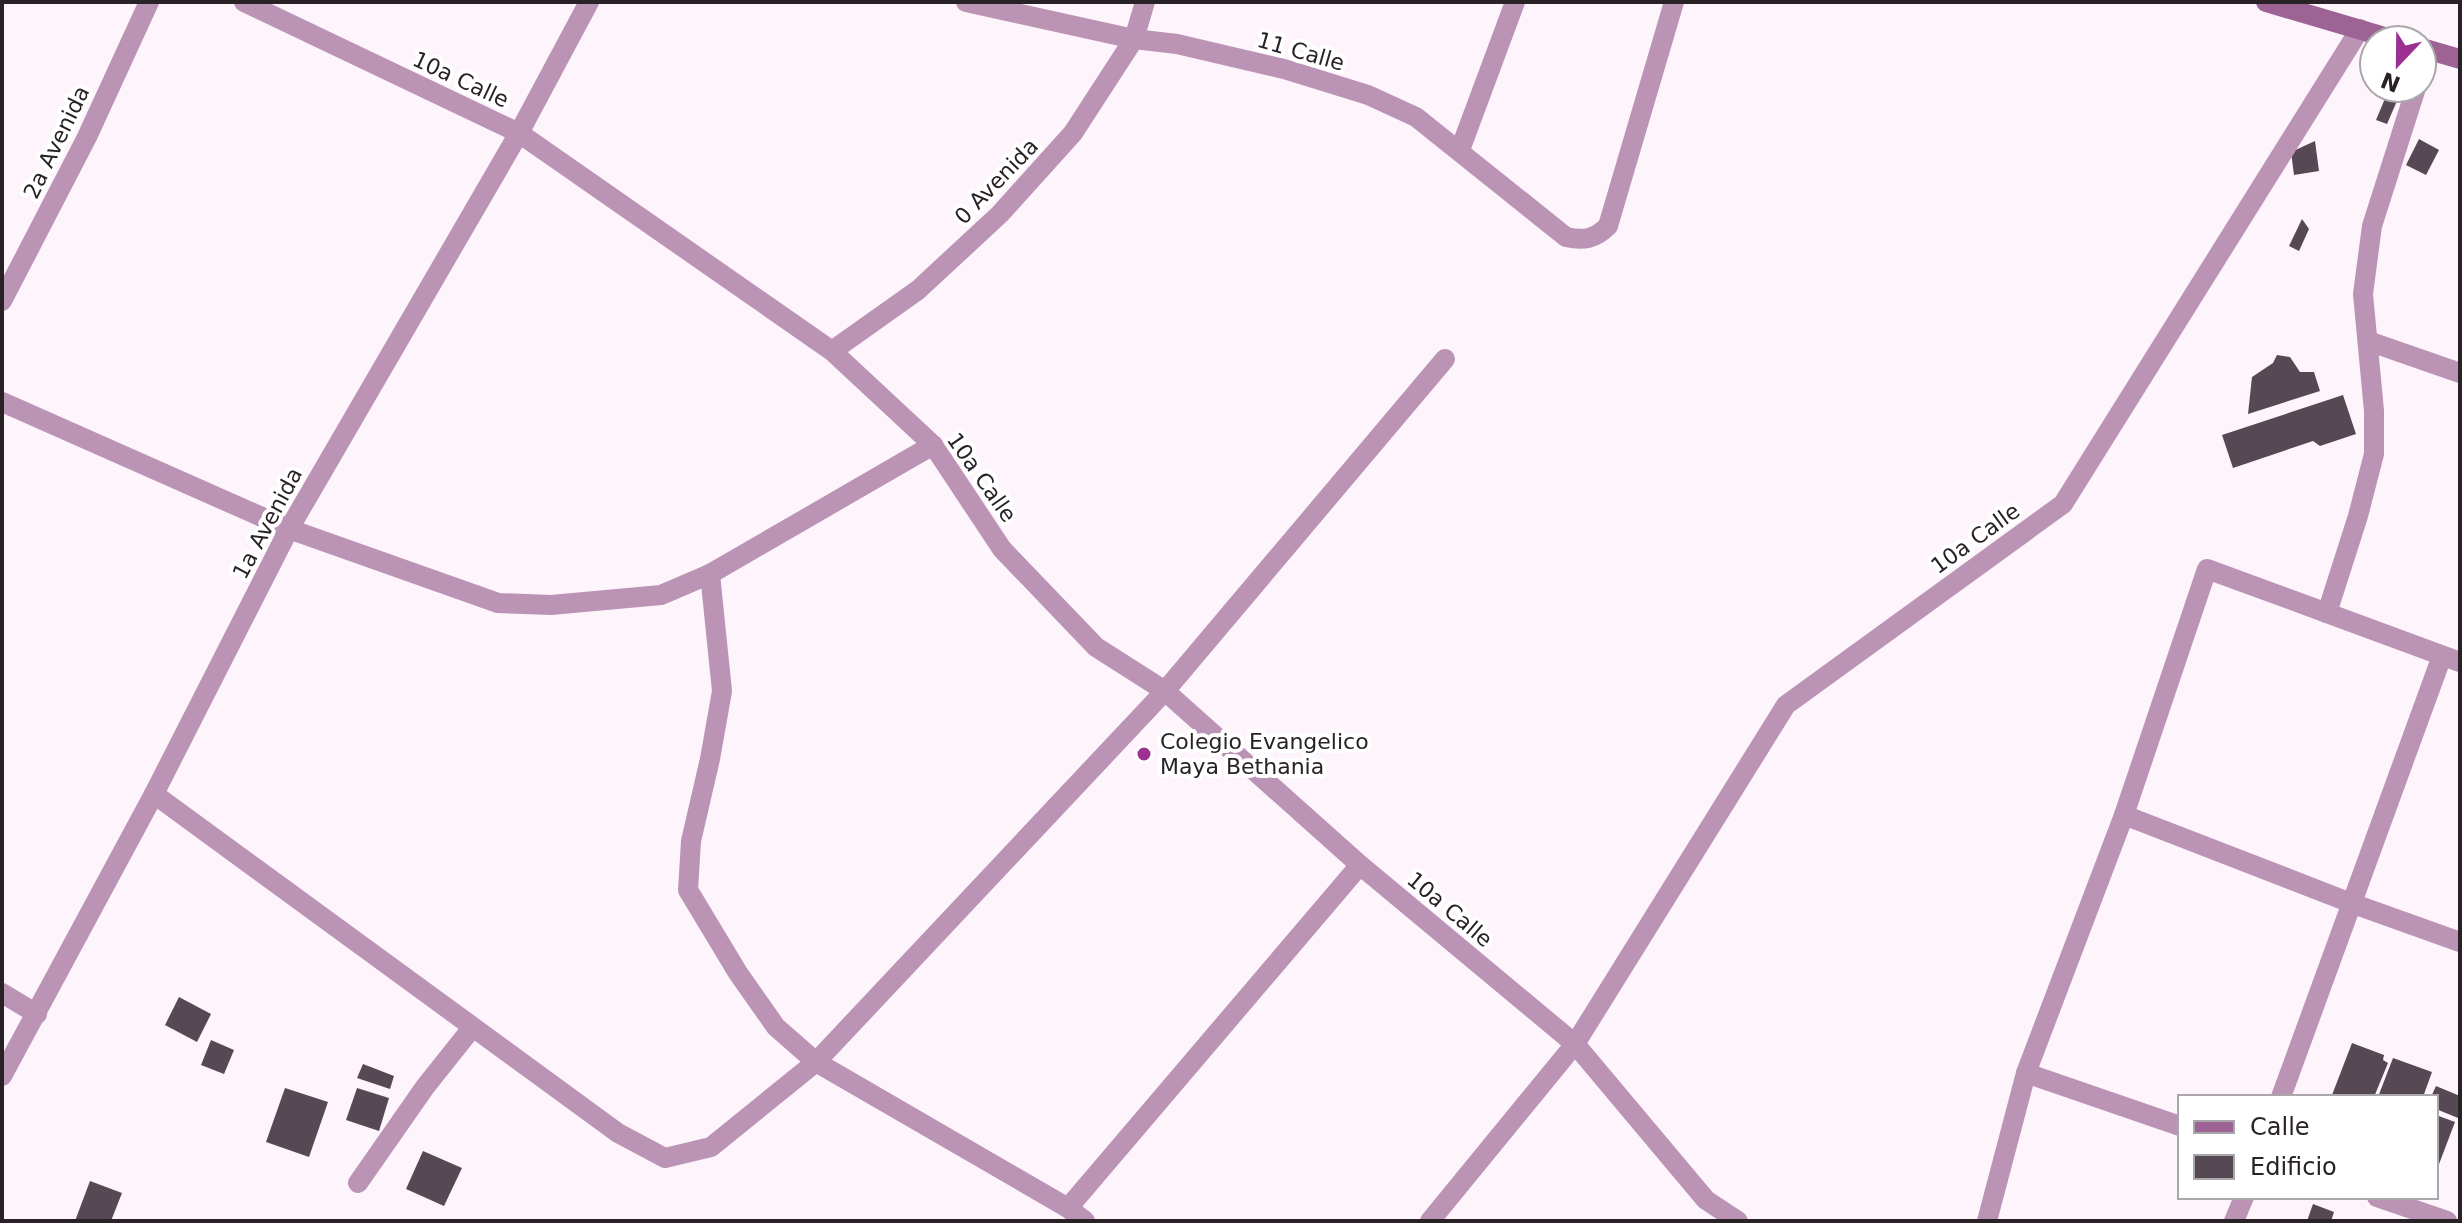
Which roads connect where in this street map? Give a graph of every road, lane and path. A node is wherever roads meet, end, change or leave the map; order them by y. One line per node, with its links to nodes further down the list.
1 (149, 2): 17 (street, 2a Avenida)
2 (244, 2): 15 (street, 10a Calle)
3 (589, 2): 15 (street, 1a Avenida)
4 (966, 2): 11 (street, 11 Calle)
5 (1145, 2): 11 (street, 0 Avenida)
6 (1515, 2): 16 (street)
7 (1674, 2): 16 (street, 11 Calle)
8 (2266, 2): 9 (street)
9 (2358, 28)
10 (2358, 32): 37 (street, 10a Calle)
11 (1134, 39): 16 (street, 11 Calle); 19 (street, 0 Avenida)
12 (2438, 57): 13 (street)
13 (2460, 59)
14 (2411, 104): 18 (street)
15 (519, 133): 19 (street, 10a Calle); 24 (street, 1a Avenida)
16 (1460, 150)
17 (2, 301)
18 (2368, 341): 21 (street); 26 (street)
19 (832, 351): 23 (street, 10a Calle)
20 (1445, 359): 28 (street)
21 (2460, 373)
22 (2, 402): 24 (street)
23 (933, 445): 25 (street); 28 (street, 10a Calle)
24 (289, 529): 25 (street); 29 (street, 1a Avenida)
25 (710, 574): 38 (street)
26 (2327, 613): 27 (street); 30 (street)
27 (2451, 659): 32 (street)
28 (1165, 691): 31 (street, 10a Calle); 38 (street)
29 (154, 794): 35 (street, 1a Avenida); 36 (street)
30 (2124, 815): 32 (street); 39 (street)
31 (1360, 865): 37 (street, 10a Calle); 46 (street)
32 (2351, 903): 33 (street); 41 (street)
33 (2460, 942)
34 (2, 993): 35 (street)
35 (37, 1014): 40 (street, 1a Avenida)
36 (472, 1028): 38 (street); 43 (street)
37 (1575, 1044): 48 (street, 10a Calle); 49 (street)
38 (816, 1062): 46 (street)
39 (2026, 1073): 42 (street); 50 (street)
40 (2, 1076)
41 (2282, 1095)
42 (2178, 1125)
43 (358, 1183)
44 (2243, 1199): 51 (street)
45 (2383, 1199): 52 (street)
46 (1068, 1208): 47 (street)
47 (1085, 1221)
48 (1430, 1221)
49 (1738, 1221)
50 (1987, 1221)
51 (2234, 1221)
52 (2447, 1221)

